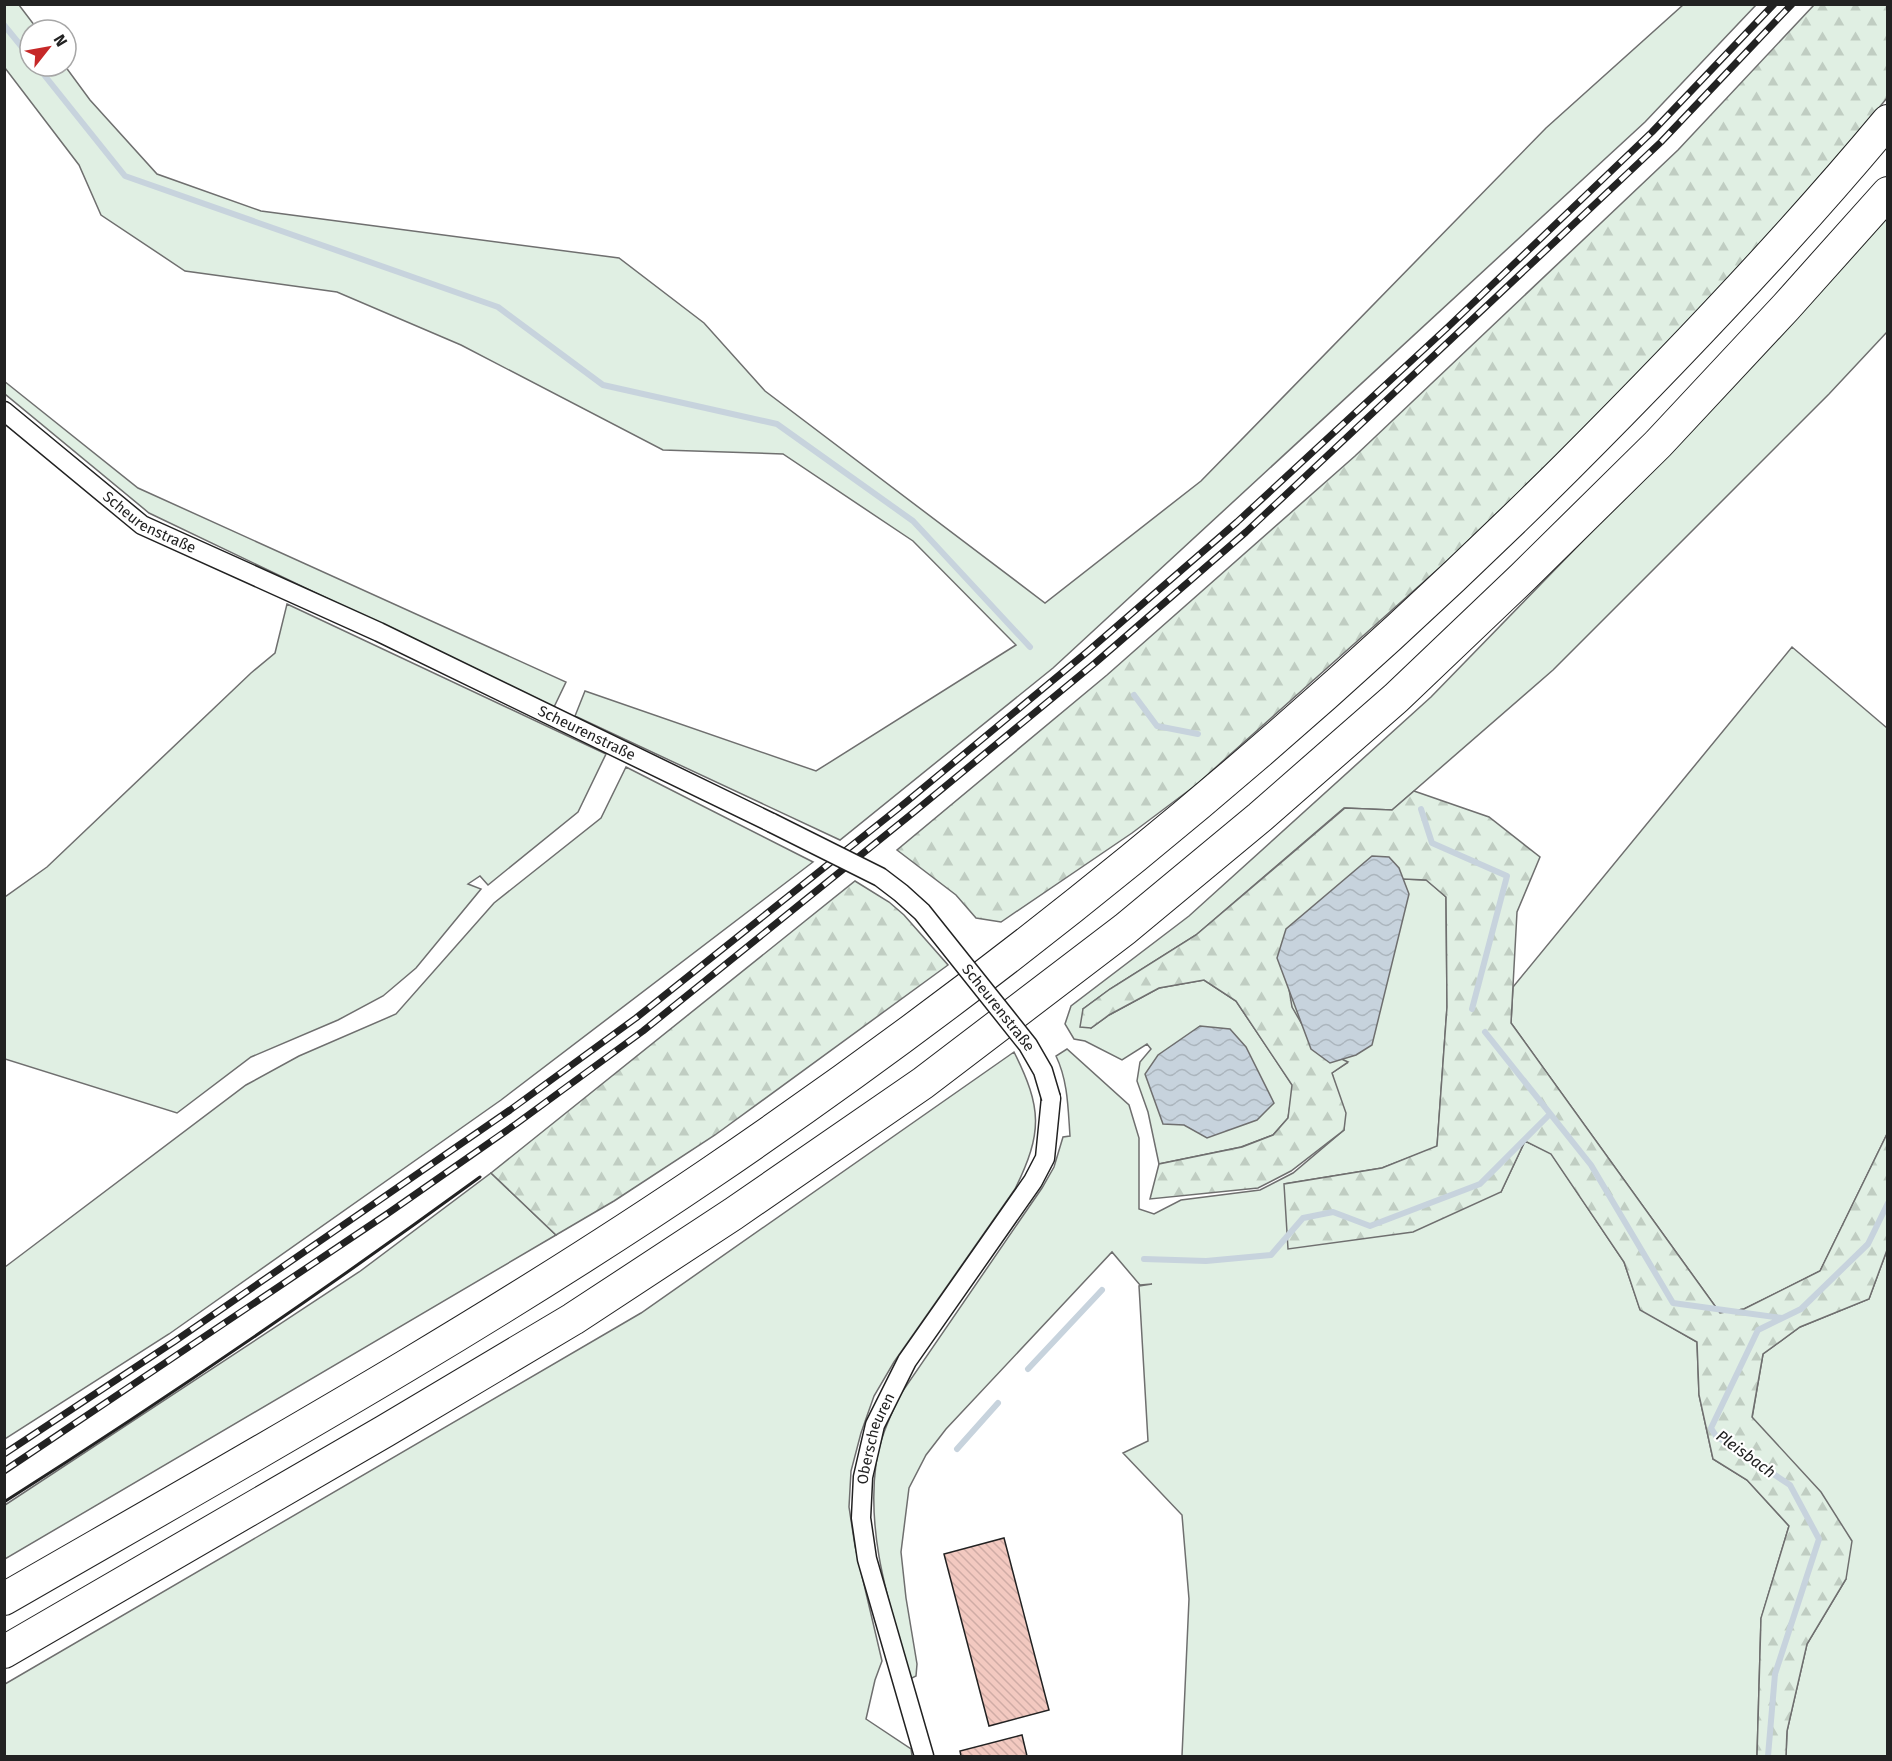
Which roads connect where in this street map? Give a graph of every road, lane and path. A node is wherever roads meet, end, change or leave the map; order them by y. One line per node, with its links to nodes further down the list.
1 (1887, 121): 5 (highway)
2 (1887, 193): 6 (highway)
3 (4, 411): 4 (street, Scheurenstraße, bridge)
4 (1045, 1158): 7 (street, Oberscheuren)
5 (4, 1599)
6 (4, 1652)
7 (924, 1756)

